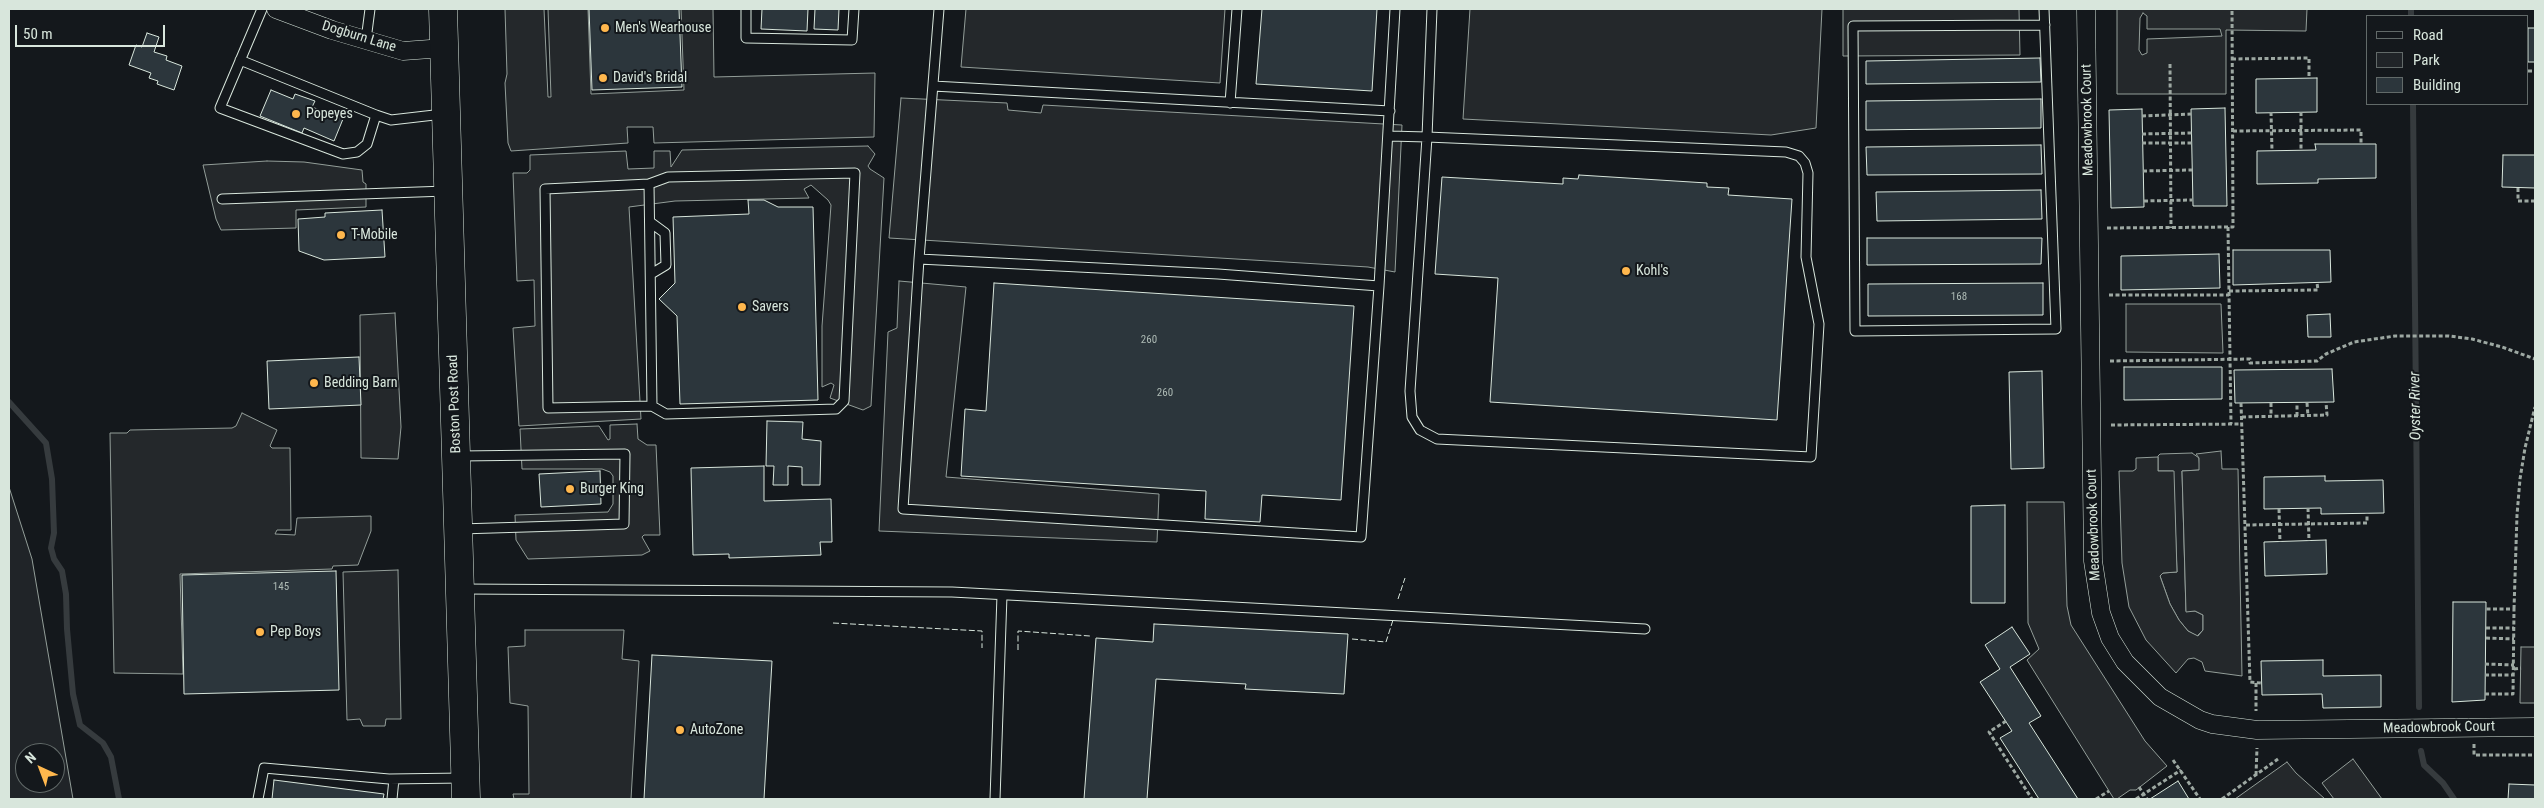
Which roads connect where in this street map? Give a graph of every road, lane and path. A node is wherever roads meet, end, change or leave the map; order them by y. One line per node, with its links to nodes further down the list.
1 (262, 9): 18 (lane)
2 (276, 9): 15 (street, Dogburn Lane)
3 (370, 9): 15 (lane)
4 (443, 9): 16 (main road, Boston Post Road)
5 (746, 9): 6 (lane)
6 (854, 9)
7 (939, 9): 21 (lane)
8 (1237, 9): 22 (lane)
9 (1395, 9): 23 (lane)
10 (1432, 9): 38 (lane)
11 (2044, 9): 14 (lane)
12 (2086, 9): 113 (street, Meadowbrook Court)
13 (2232, 9): 17 (path)
14 (2045, 24): 14 (lane)
15 (366, 40): 16 (street, Dogburn Lane)
16 (444, 48): 26 (main road, Boston Post Road)
17 (2232, 59): 20 (path); 33 (path)
18 (240, 60): 29 (lane); 29 (lane)
19 (2170, 64): 28 (path)
20 (2309, 78)
21 (932, 86): 22 (lane); 60 (lane)
22 (1230, 103): 23 (lane)
23 (1390, 111): 37 (lane)
24 (2271, 112): 31 (path)
25 (2301, 112): 32 (path)
26 (446, 113): 29 (lane); 50 (main road, Boston Post Road)
27 (2191, 114): 28 (path)
28 (2170, 115): 30 (path); 36 (path)
29 (376, 116)
30 (2142, 116)
31 (2272, 131): 32 (path); 33 (path); 44 (path)
32 (2301, 131): 42 (path); 43 (path)
33 (2233, 132): 57 (path)
34 (2192, 133): 36 (path)
35 (2142, 134): 36 (path)
36 (2171, 134): 40 (path)
37 (1389, 136): 38 (lane); 63 (lane)
38 (1427, 137): 38 (lane)
39 (2142, 143): 40 (path)
40 (2170, 143): 41 (path); 45 (path)
41 (2192, 143)
42 (2362, 144)
43 (2301, 150)
44 (2272, 151)
45 (2171, 170): 46 (path); 47 (path); 52 (path)
46 (2192, 170)
47 (2143, 171)
48 (649, 184): 56 (lane); 74 (lane); 74 (lane)
49 (2518, 188): 55 (path)
50 (448, 191): 51 (lane); 83 (main road, Boston Post Road)
51 (222, 199)
52 (2171, 200): 53 (path); 54 (path); 59 (path)
53 (2192, 200)
54 (2144, 201)
55 (2535, 201)
56 (650, 222): 61 (lane); 61 (lane)
57 (2228, 227): 59 (path); 64 (path)
58 (2106, 228): 59 (path)
59 (2171, 228)
60 (919, 259): 63 (lane); 63 (lane)
61 (651, 274): 74 (lane)
62 (2316, 283): 64 (path)
63 (1379, 286)
64 (2229, 293): 65 (path); 68 (path)
65 (2109, 296)
66 (2535, 359): 68 (path)
67 (2110, 360): 68 (path)
68 (2230, 360): 80 (path)
69 (2307, 402): 78 (path)
70 (2326, 402): 78 (path)
71 (2241, 403): 79 (path)
72 (2271, 403): 76 (path)
73 (2297, 403): 77 (path)
74 (652, 406)
75 (2535, 407): 96 (path)
76 (2271, 416): 77 (path); 79 (path)
77 (2297, 416): 78 (path)
78 (2308, 416)
79 (2242, 417): 81 (path)
80 (2231, 424): 81 (path); 82 (path)
81 (2243, 424): 88 (path)
82 (2111, 425)
83 (457, 456): 90 (main road, Boston Post Road); 90 (lane)
84 (2308, 508): 87 (path)
85 (2279, 509): 89 (path)
86 (2367, 513): 87 (path)
87 (2309, 524): 89 (path); 91 (path)
88 (2246, 525): 89 (path); 108 (path)
89 (2280, 525): 92 (path)
90 (460, 529): 93 (main road, Boston Post Road)
91 (2309, 541)
92 (2280, 542)
93 (462, 589): 94 (lane); 121 (main road, Boston Post Road)
94 (1002, 595): 99 (lane); 126 (lane)
95 (2486, 609): 96 (path)
96 (2514, 610): 98 (path)
97 (2486, 628): 98 (path)
98 (2514, 628): 101 (path)
99 (1645, 629)
100 (2486, 638): 101 (path)
101 (2514, 639): 103 (path)
102 (2485, 664): 103 (path)
103 (2514, 667): 104 (path); 106 (path)
104 (2521, 668)
105 (2485, 675): 106 (path)
106 (2514, 675): 109 (path)
107 (2261, 682): 108 (path)
108 (2256, 683): 113 (path)
109 (2485, 694)
110 (2006, 721): 127 (path)
111 (2535, 727): 112 (street, Meadowbrook Court)
112 (2473, 728): 113 (street, Meadowbrook Court); 114 (path)
113 (2257, 730): 118 (path)
114 (2535, 755)
115 (2278, 759): 118 (path)
116 (2174, 760): 117 (path)
117 (2181, 770): 123 (path); 131 (path)
118 (2256, 774): 132 (path)
119 (394, 779): 121 (lane); 124 (lane); 125 (lane)
120 (2140, 787): 123 (path)
121 (466, 789)
122 (2109, 791): 128 (path)
123 (2144, 794): 129 (path); 130 (path)
124 (258, 799)
125 (392, 799)
126 (995, 799)
127 (2032, 799)
128 (2096, 799)
129 (2136, 799)
130 (2147, 799)
131 (2200, 799)
132 (2222, 799)

